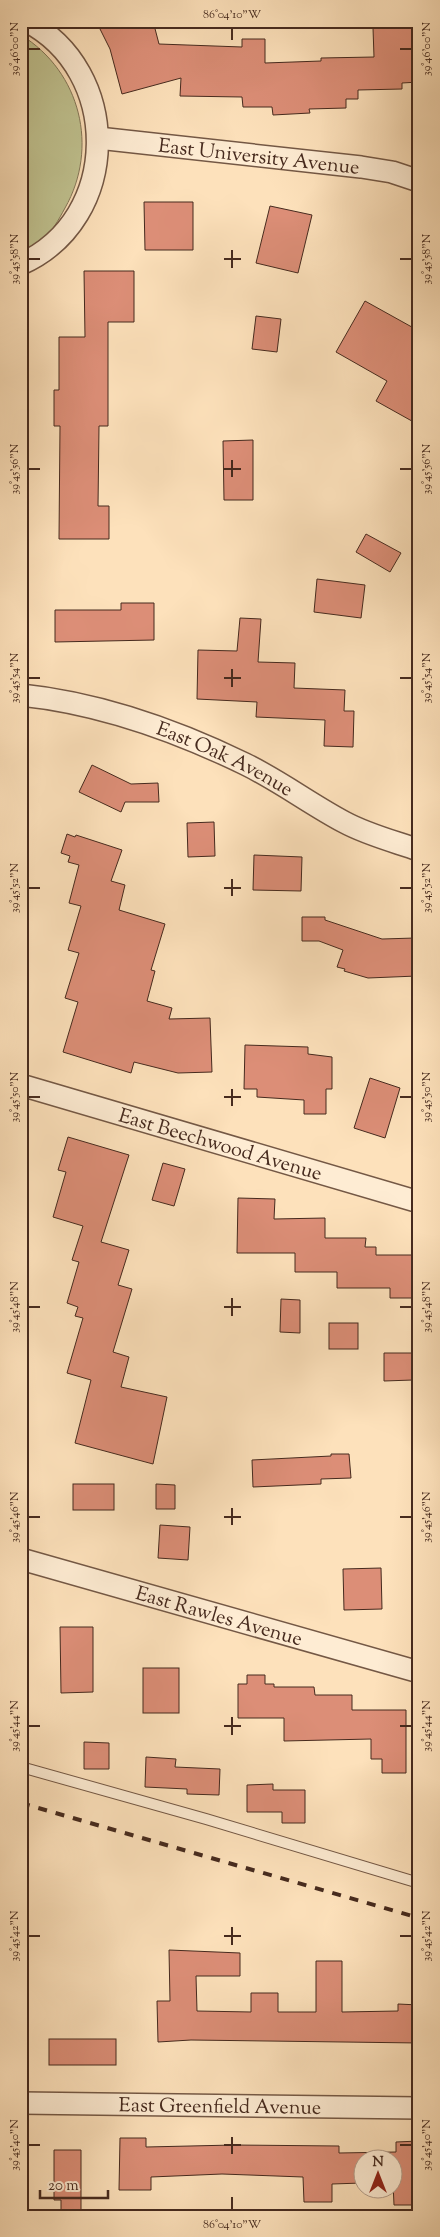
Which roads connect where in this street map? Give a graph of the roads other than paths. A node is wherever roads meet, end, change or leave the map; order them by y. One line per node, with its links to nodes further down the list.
1 (26, 21): 2 (street)
2 (98, 138): 3 (street, East University Avenue); 4 (street)
3 (419, 181)
4 (21, 264)
5 (21, 695): 6 (street, East Oak Avenue)
6 (419, 850)
7 (21, 1085): 8 (street, East Beechwood Avenue)
8 (419, 1202)
9 (21, 1559): 10 (street, East Rawles Avenue)
10 (419, 1672)
11 (21, 1768): 12 (lane)
12 (419, 1883)
13 (21, 2103): 14 (street, East Greenfield Avenue)
14 (419, 2108)

